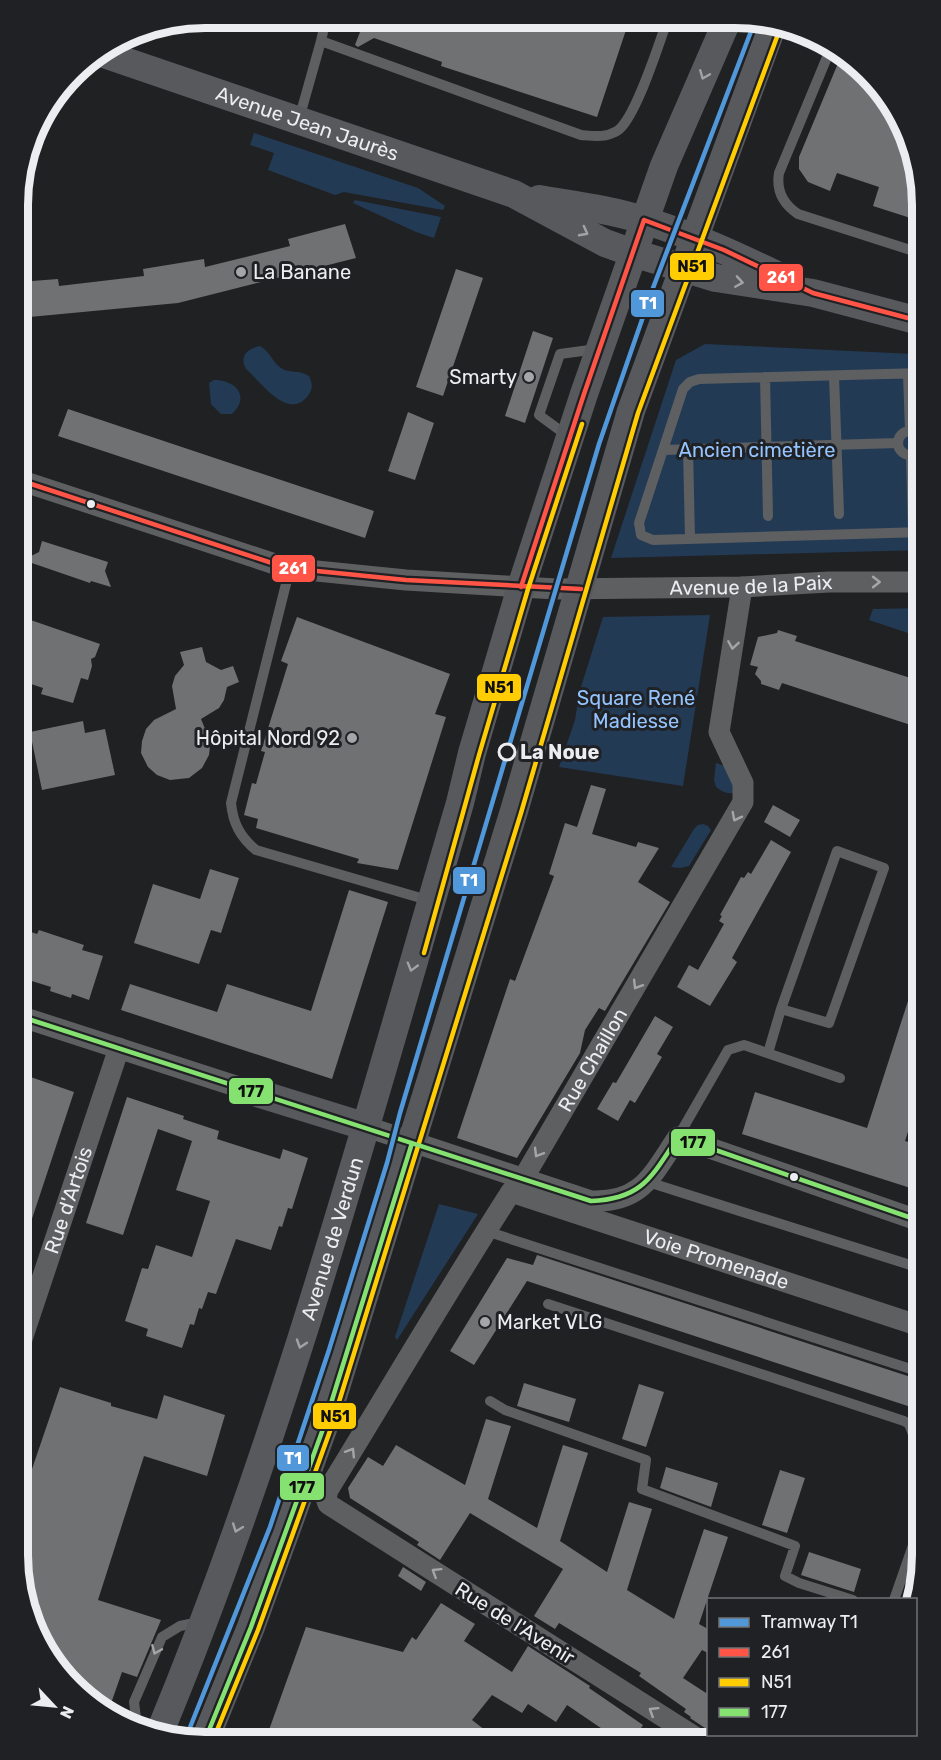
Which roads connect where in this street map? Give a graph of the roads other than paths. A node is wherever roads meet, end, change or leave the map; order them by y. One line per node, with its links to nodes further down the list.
1 (324, 29): 5 (lane)
2 (663, 29): 5 (lane)
3 (724, 29): 10 (main road, Avenue de Verdun, one-way to 10)
4 (770, 32): 11 (main road)
5 (321, 41): 8 (lane)
6 (828, 55): 12 (lane)
7 (111, 56): 8 (main road, Avenue Jean Jaurès)
8 (299, 120): 9 (main road, Avenue Jean Jaurès)
9 (514, 194): 10 (main road, Avenue Jean Jaurès); 13 (main road, Avenue Jean Jaurès, one-way to 13)
10 (644, 220): 11 (main road, Avenue Jean Jaurès); 13 (main road, Avenue de Verdun)
11 (693, 239): 14 (main road); 15 (main road, Avenue Jean Jaurès)
12 (912, 250)
13 (633, 254): 14 (main road, Avenue Jean Jaurès); 37 (main road, Avenue de Verdun)
14 (682, 269): 15 (main road, Avenue Jean Jaurès, one-way to 15); 38 (main road)
15 (813, 293): 16 (main road)
16 (912, 319)
17 (908, 374): 18 (lane); 19 (lane); 21 (lane)
18 (912, 374)
19 (834, 376): 20 (lane); 23 (lane)
20 (765, 377): 24 (lane); 26 (lane)
21 (910, 430): 22 (lane)
22 (898, 443): 23 (lane); 27 (lane)
23 (836, 445): 24 (lane); 30 (lane)
24 (766, 447): 25 (lane); 31 (lane)
25 (688, 449): 26 (lane); 33 (lane)
26 (663, 450): 33 (lane)
27 (910, 456): 28 (lane)
28 (912, 475)
29 (28, 483): 34 (street, Avenue de la Paix)
30 (839, 514)
31 (768, 516)
32 (912, 532): 33 (lane)
33 (690, 539)
34 (290, 568): 37 (street, Avenue de la Paix); 39 (lane)
35 (912, 582): 36 (street, Avenue de la Paix, one-way to 35)
36 (742, 587): 38 (street, Avenue de la Paix); 50 (street, Rue Chaillon, one-way to 50)
37 (521, 588): 38 (street, Avenue de la Paix); 39 (main road, Avenue de Verdun)
38 (580, 589): 48 (main road)
39 (431, 901): 46 (main road, Avenue de Verdun, one-way to 46)
40 (782, 1009): 40 (lane); 43 (lane)
41 (28, 1019): 42 (street, Voie Promenade)
42 (119, 1048): 45 (street, Voie Promenade); 55 (street, Rue d'Artois)
43 (768, 1053): 44 (lane); 47 (lane)
44 (840, 1078)
45 (254, 1092): 46 (main road, Voie Promenade)
46 (367, 1127): 48 (street, Voie Promenade); 64 (main road, Avenue de Verdun, one-way to 64)
47 (678, 1137): 49 (street); 51 (street)
48 (412, 1143): 50 (street, Voie Promenade); 67 (main road)
49 (648, 1182): 50 (street); 53 (lane)
50 (516, 1185): 52 (street, Rue Chaillon); 56 (street, Voie Promenade)
51 (912, 1218)
52 (486, 1231): 57 (lane); 60 (street, Rue Chaillon, one-way to 52)
53 (912, 1266)
54 (548, 1304): 59 (lane)
55 (28, 1321)
56 (912, 1323)
57 (912, 1368)
58 (490, 1401): 62 (lane)
59 (912, 1432)
60 (328, 1504): 68 (street, Rue de l'Avenir, one-way to 60)
61 (912, 1548): 63 (lane)
62 (850, 1598)
63 (894, 1598)
64 (203, 1622): 65 (lane, one-way to 65); 66 (main road, Avenue de Verdun)
65 (136, 1717)
66 (162, 1726)
67 (208, 1732)
68 (687, 1732)

